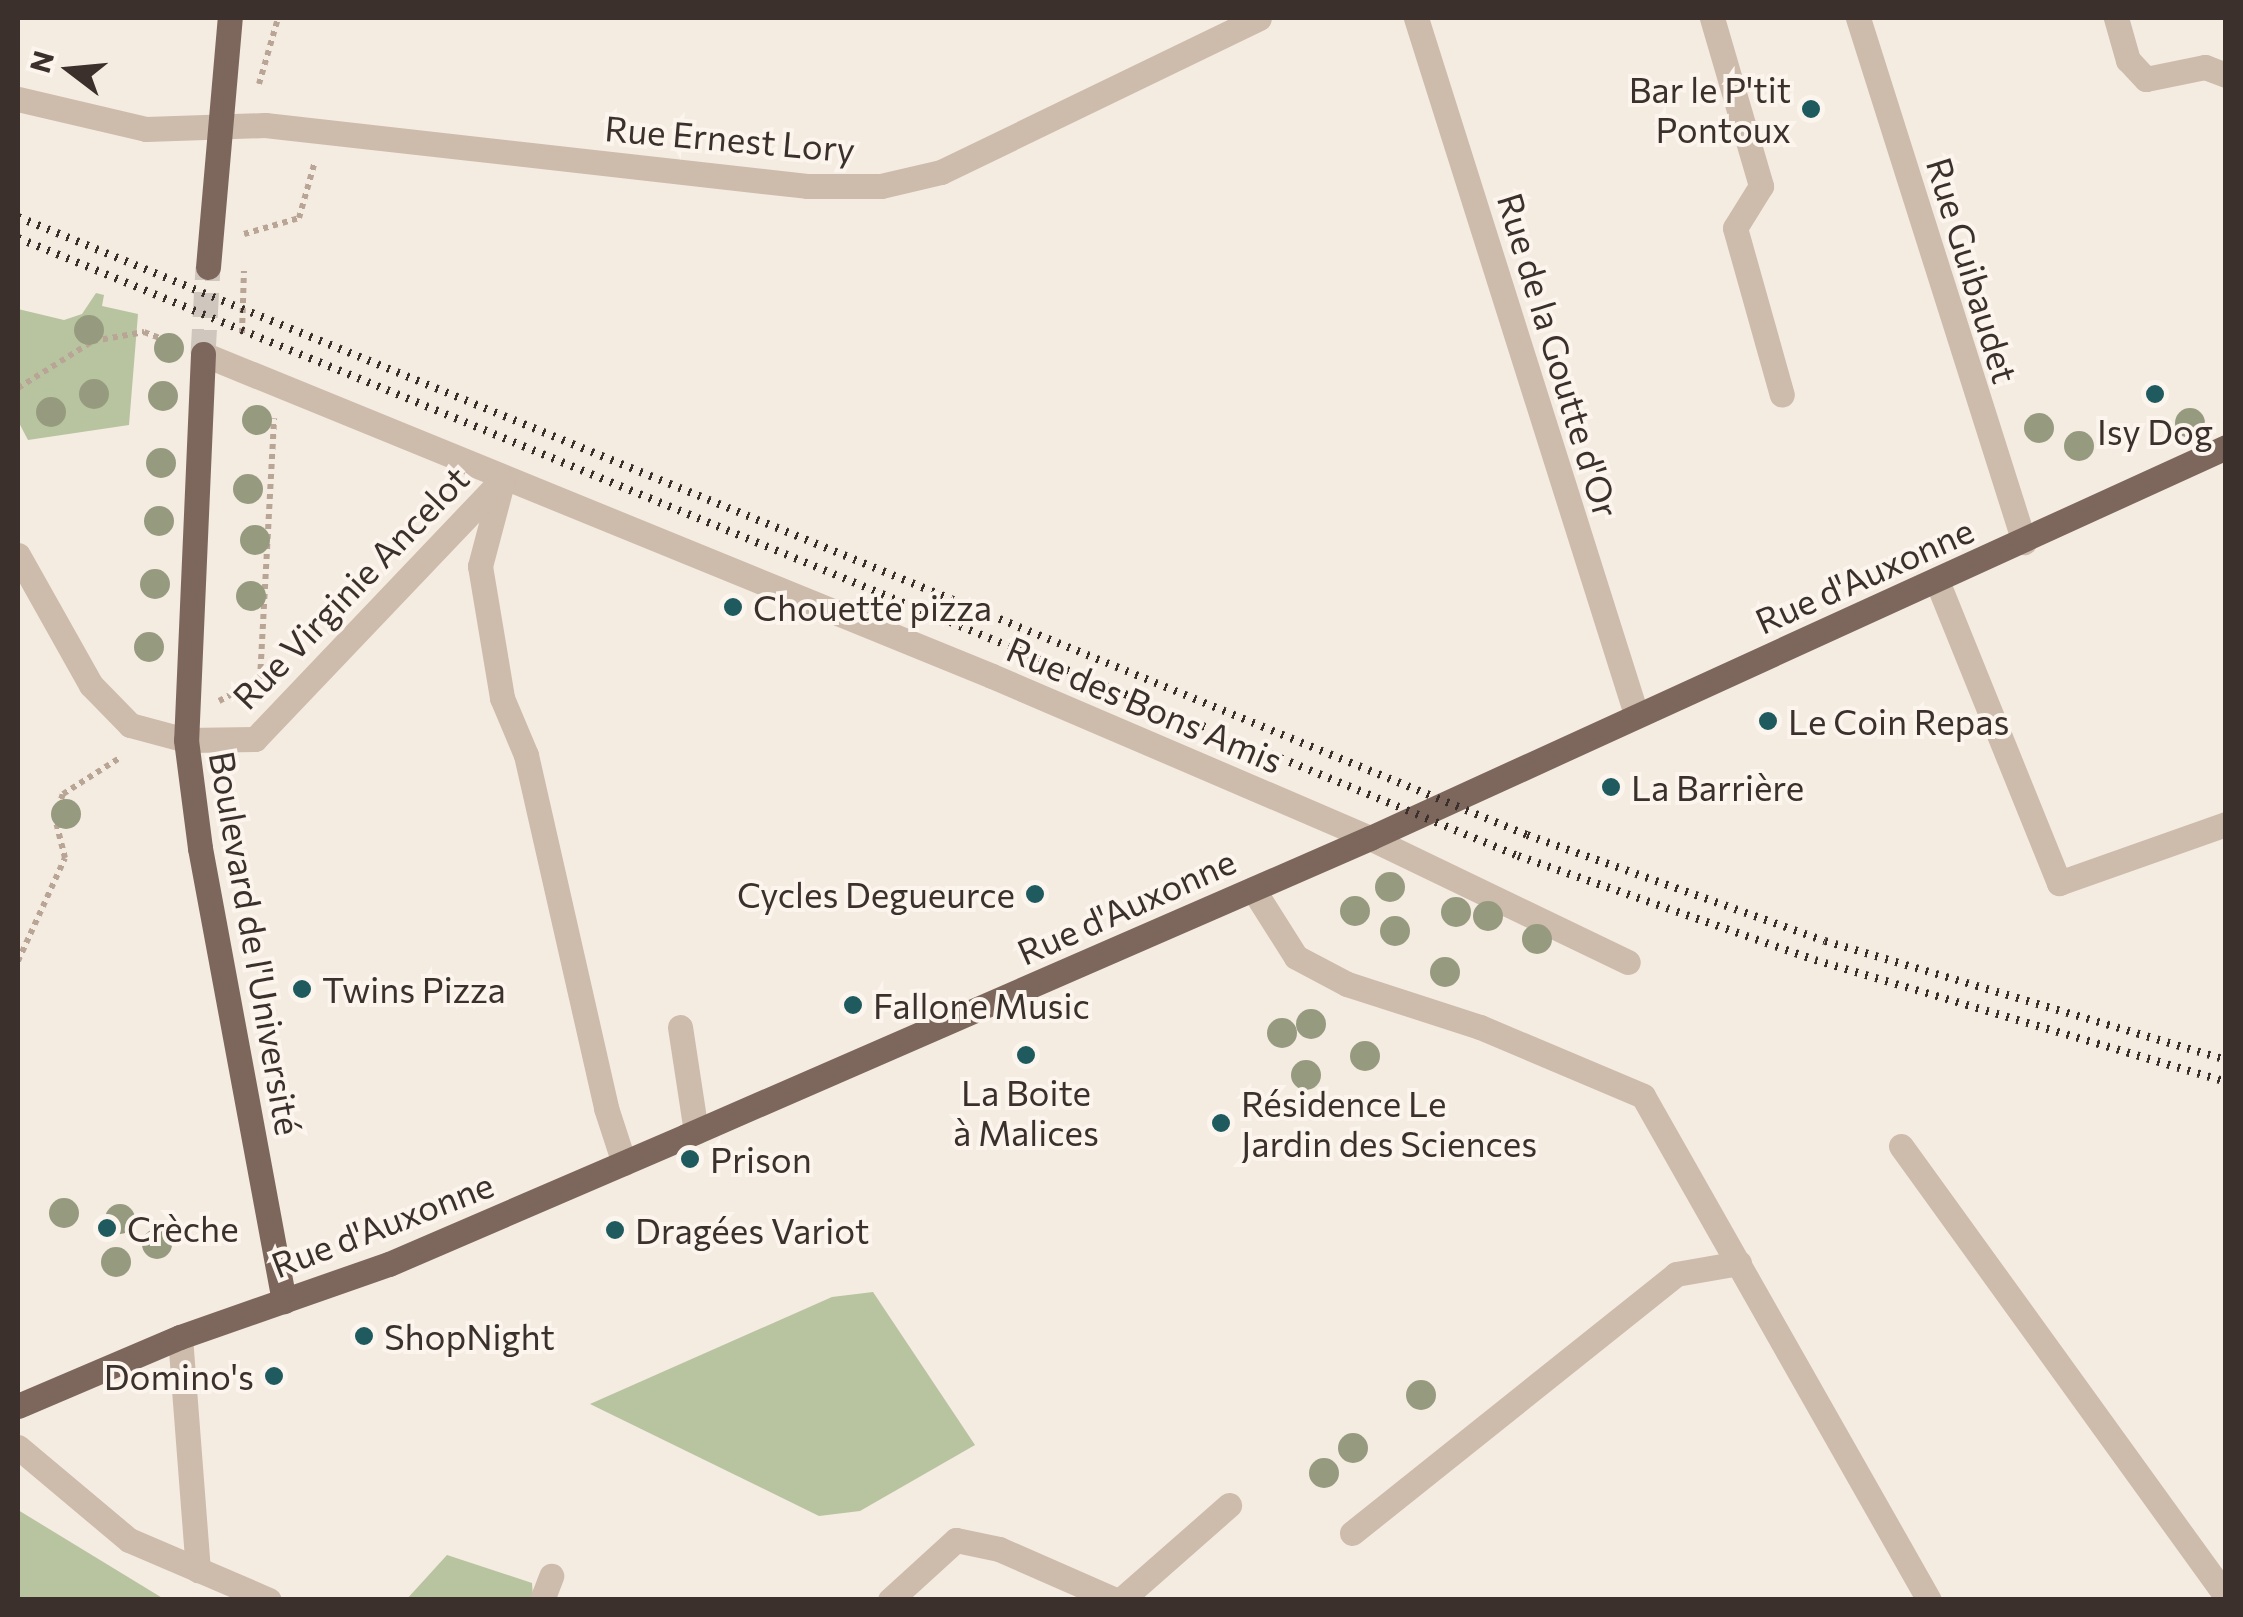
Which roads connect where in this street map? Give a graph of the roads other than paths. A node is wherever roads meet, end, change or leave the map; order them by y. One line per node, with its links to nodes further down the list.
1 (230, 18): 9 (main road)
2 (1260, 18): 9 (street, Rue Ernest Lory)
3 (1416, 18): 18 (street, Rue de la Goutte d'Or)
4 (1712, 18): 12 (street)
5 (1858, 18): 15 (street, Rue Guibaudet)
6 (2116, 18): 7 (street)
7 (2226, 75)
8 (18, 100): 9 (street, Rue Ernest Lory)
9 (220, 130): 10 (main road)
10 (208, 267)
11 (203, 354): 14 (street, Rue des Bons Amis); 19 (main road, Boulevard de l'Université)
12 (1782, 395)
13 (2226, 447): 15 (main road, Rue d'Auxonne)
14 (503, 479): 19 (street, Rue Virginie Ancelot); 21 (street, Rue des Bons Amis); 27 (street)
15 (2024, 542): 17 (main road, Rue d'Auxonne)
16 (18, 554): 19 (street, Rue Virginie Ancelot)
17 (1937, 581): 18 (main road, Rue d'Auxonne); 20 (street)
18 (1636, 714): 21 (main road, Rue d'Auxonne)
19 (186, 740): 29 (main road, Boulevard de l'Université)
20 (2226, 824)
21 (1370, 838): 22 (main road, Rue d'Auxonne); 23 (street, Rue des Bons Amis)
22 (1253, 888): 25 (main road, Rue d'Auxonne); 28 (street)
23 (1628, 962)
24 (680, 1027): 25 (street)
25 (696, 1132): 27 (main road, Rue d'Auxonne)
26 (1901, 1146): 37 (street)
27 (624, 1163): 29 (main road, Rue d'Auxonne)
28 (1739, 1263): 35 (street); 41 (street)
29 (284, 1301): 30 (main road, Rue d'Auxonne)
30 (180, 1337): 31 (main road, Rue d'Auxonne); 36 (street)
31 (25, 1400): 32 (main road, Rue d'Auxonne)
32 (18, 1418)
33 (18, 1447): 36 (street)
34 (1230, 1505): 40 (street)
35 (1352, 1533)
36 (198, 1570): 38 (street)
37 (2226, 1596)
38 (269, 1600)
39 (890, 1600): 40 (street)
40 (1118, 1600)
41 (1929, 1600)

